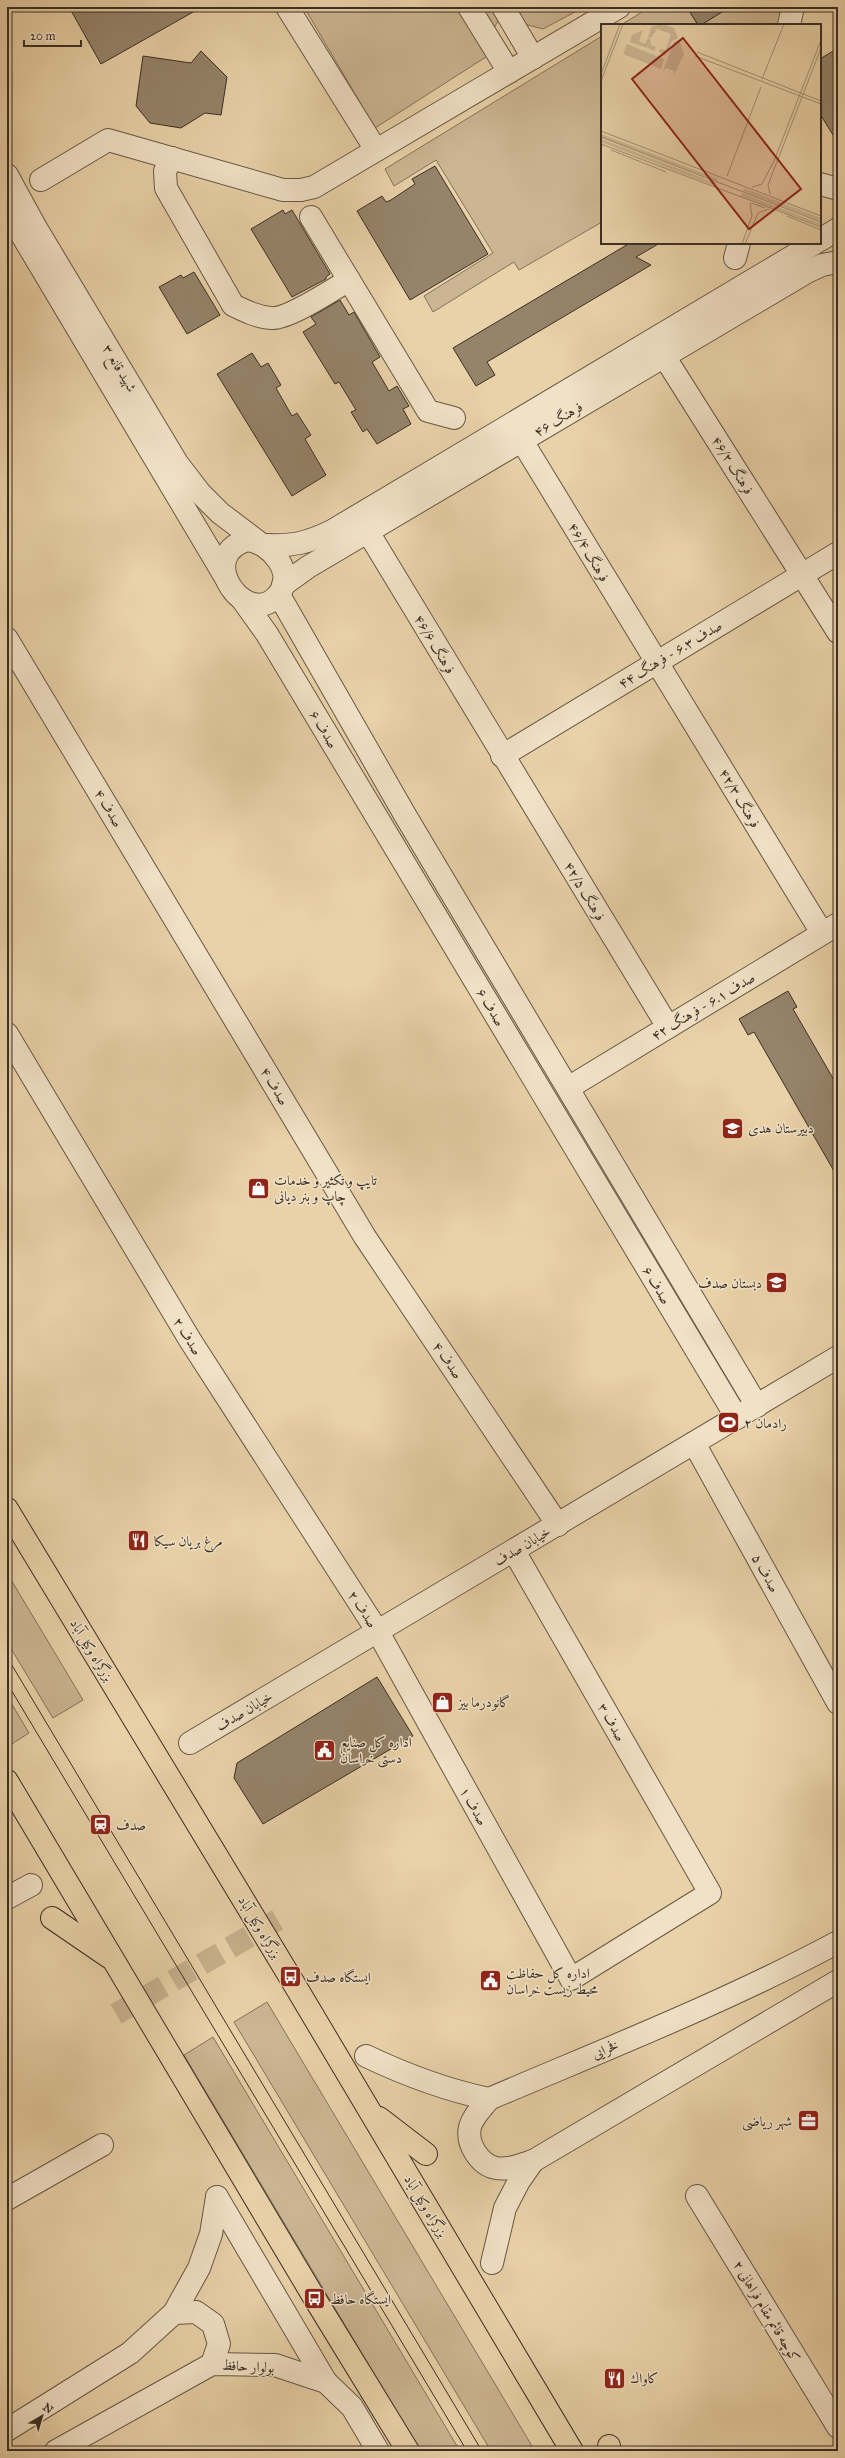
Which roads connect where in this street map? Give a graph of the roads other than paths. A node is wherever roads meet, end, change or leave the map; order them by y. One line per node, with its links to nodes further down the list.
1 (287, 7): 9 (street)
2 (469, 7): 8 (street)
3 (503, 7): 7 (street)
4 (619, 7): 7 (street)
5 (793, 7): 6 (street)
6 (789, 24)
7 (533, 58): 8 (street)
8 (509, 72): 9 (street)
9 (376, 150): 10 (street)
10 (172, 158): 12 (street); 23 (street)
11 (7, 174): 18 (street, شهید قانع ۳)
12 (41, 180)
13 (821, 184): 14 (street)
14 (838, 189)
15 (7, 210): 18 (street, شهید قانع ۳)
16 (311, 217): 23 (street)
17 (838, 229): 19 (street)
18 (22, 237): 28 (street, شهید قانع ۳); 31 (street, شهید قانع ۳)
19 (821, 239)
20 (813, 244): 28 (street, فرهنگ ۴۶)
21 (830, 263): 22 (street); 24 (street, فرهنگ ۴۶)
22 (838, 279)
23 (350, 280): 25 (street)
24 (664, 356): 26 (street, فرهنگ ۴۶); 30 (street, فرهنگ ۴۶/۲)
25 (454, 418)
26 (522, 441): 27 (street, فرهنگ ۴۶); 36 (street, فرهنگ ۴۶/۴)
27 (368, 532): 32 (street, فرهنگ ۴۶); 37 (street, فرهنگ ۴۶/۶)
28 (262, 543): 31 (street); 32 (street)
29 (838, 553): 30 (street, صدف ۶.۳ - فرهنگ ۴۴)
30 (802, 574): 34 (street, فرهنگ ۴۶/۲); 36 (street, صدف ۶.۳ - فرهنگ ۴۴)
31 (226, 578): 33 (street)
32 (281, 590): 33 (street); 38 (street, صدف ۶)
33 (242, 599): 39 (street, صدف ۶)
34 (838, 632)
35 (7, 639): 49 (street, صدف ۴)
36 (657, 662): 37 (street, صدف ۶.۳ - فرهنگ ۴۴); 40 (street, فرهنگ ۴۲/۳)
37 (502, 756): 41 (street, فرهنگ ۴۲/۵)
38 (454, 897): 39 (street); 43 (street, صدف ۶)
39 (432, 909): 46 (street, صدف ۶)
40 (830, 929): 41 (street, صدف ۶.۱ - فرهنگ ۴۲)
41 (668, 1027): 43 (street, صدف ۶.۱ - فرهنگ ۴۲)
42 (7, 1034): 51 (street, صدف ۲)
43 (568, 1088): 45 (street, صدف ۶)
44 (838, 1357): 45 (street, خیابان صدف)
45 (757, 1406): 46 (street, خیابان صدف)
46 (737, 1418): 47 (street, خیابان صدف)
47 (694, 1443): 49 (street, خیابان صدف); 52 (street, صدف ۵)
48 (7, 1509): 64 (highway, بزرگراه وکیل آباد)
49 (558, 1525): 50 (street, خیابان صدف)
50 (514, 1551): 51 (street, خیابان صدف); 60 (street, صدف ۳)
51 (378, 1632): 53 (street, خیابان صدف); 60 (street, صدف ۱)
52 (838, 1702)
53 (198, 1738)
54 (7, 1781): 59 (highway)
55 (31, 1885): 56 (street)
56 (7, 1898)
57 (52, 1918): 59 (highway)
58 (838, 1942): 63 (street, فخرایی)
59 (114, 1961): 78 (highway)
60 (571, 1979)
61 (838, 1981): 67 (street)
62 (366, 2056): 63 (street)
63 (489, 2099): 67 (street)
64 (370, 2112): 66 (highway); 79 (highway, بزرگراه وکیل آباد)
65 (102, 2145): 69 (street)
66 (426, 2154)
67 (533, 2161): 70 (street)
68 (697, 2196): 74 (street, کوچه قائم مقام فراهانی ۲)
69 (7, 2199)
70 (492, 2263)
71 (174, 2313): 72 (street); 73 (street); 75 (street)
72 (212, 2364): 73 (street, بولوار حافظ); 76 (street, بولوار حافظ)
73 (326, 2382): 77 (street, بولوار حافظ)
74 (838, 2427)
75 (7, 2430)
76 (56, 2451)
77 (378, 2451)
78 (408, 2451)
79 (572, 2451)

